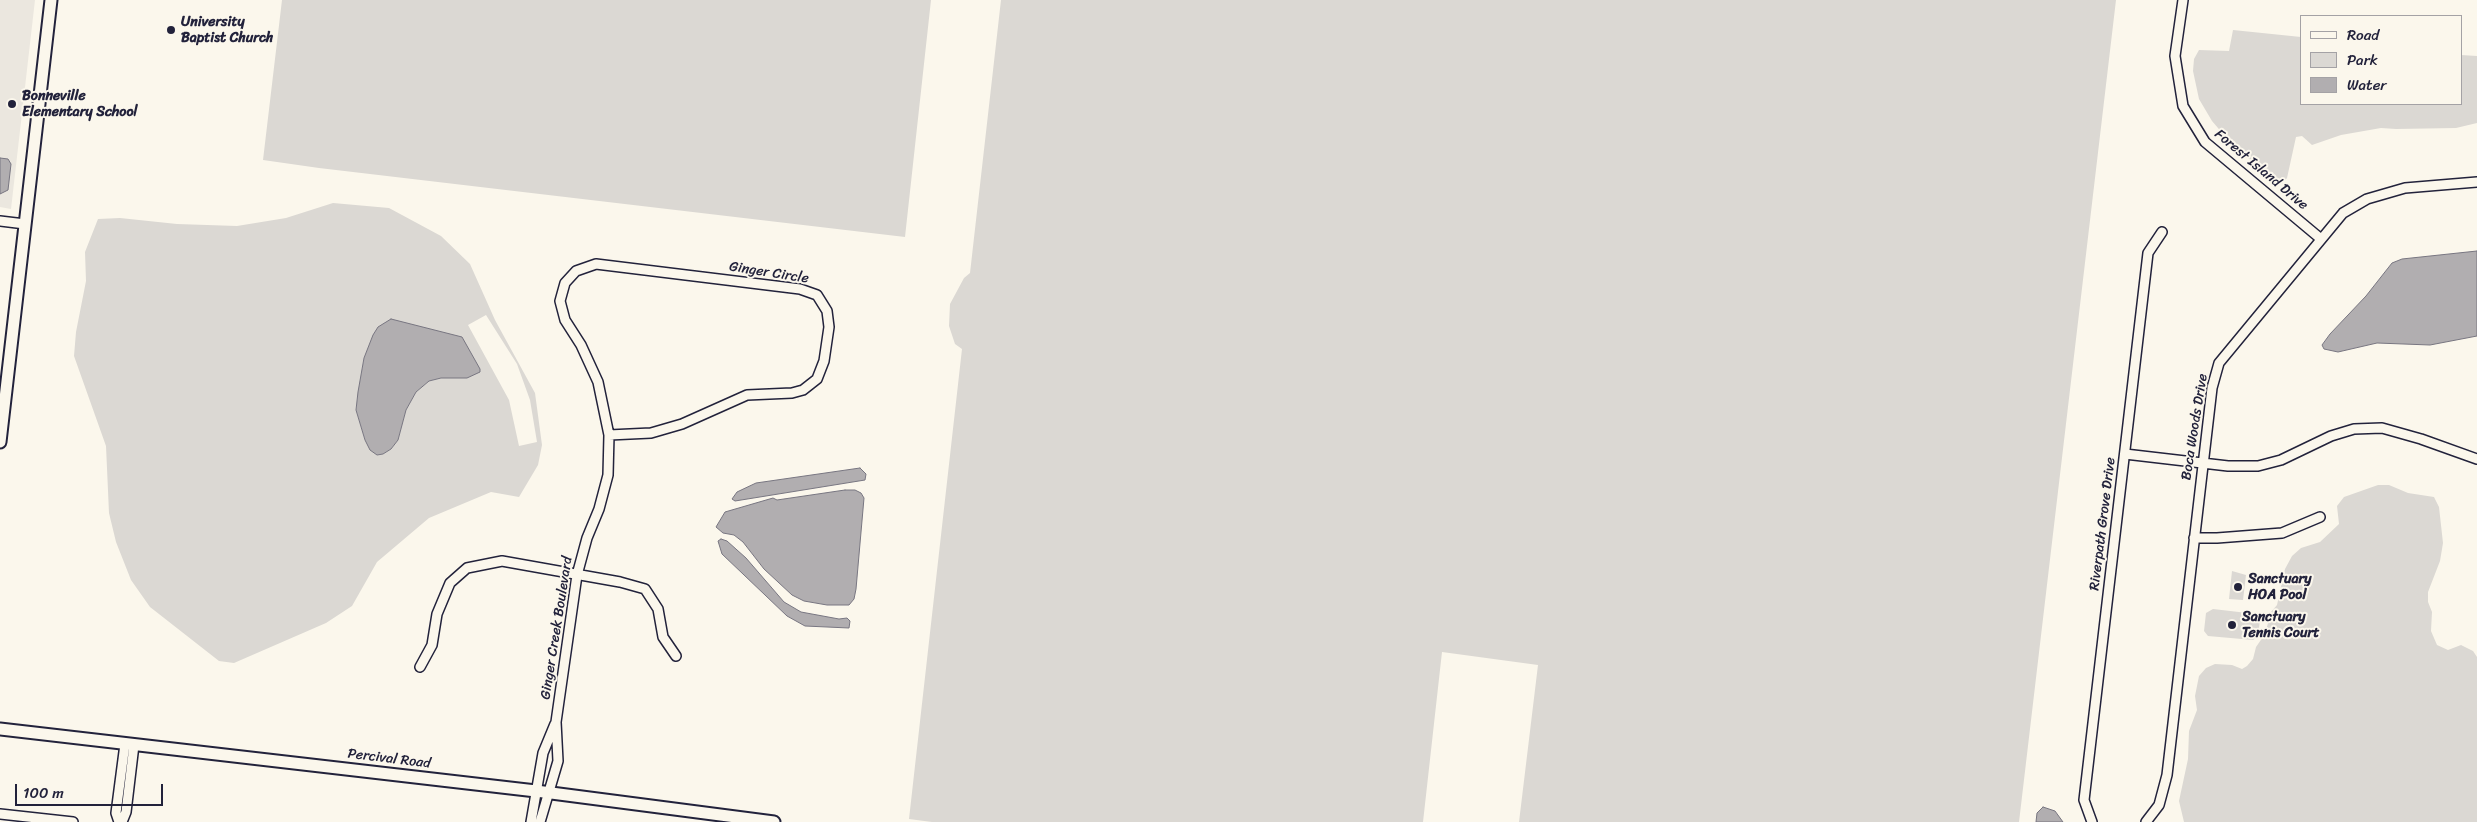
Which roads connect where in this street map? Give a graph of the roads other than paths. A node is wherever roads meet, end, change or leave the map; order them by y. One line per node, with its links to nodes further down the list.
1 (51, 0): 5 (street)
2 (2182, 0): 7 (street, Forest Island Drive)
3 (2477, 182): 7 (street, Boca Woods Drive)
4 (0, 221): 5 (street)
5 (24, 224): 9 (street)
6 (2162, 232): 12 (street, Riverpath Grove Drive)
7 (2321, 239): 14 (street, Boca Woods Drive)
8 (565, 283): 10 (street, Ginger Creek Boulevard); 10 (street, Ginger Circle)
9 (3, 391): 11 (street)
10 (609, 435): 17 (street, Ginger Creek Boulevard)
11 (0, 442)
12 (2125, 454): 14 (street); 31 (street, Riverpath Grove Drive)
13 (2477, 459): 14 (street)
14 (2203, 462): 16 (street, Boca Woods Drive)
15 (2320, 517): 16 (street)
16 (2194, 538): 32 (street, Boca Woods Drive)
17 (577, 575): 18 (street); 19 (street); 20 (street, Ginger Creek Boulevard)
18 (676, 656)
19 (420, 667)
20 (556, 722): 23 (street, Ginger Creek Boulevard); 24 (street, Ginger Creek Boulevard)
21 (0, 729): 22 (street, Percival Road)
22 (129, 744): 23 (street, Percival Road); 27 (street)
23 (536, 791): 24 (street, Percival Road); 28 (street, Ginger Creek Boulevard)
24 (550, 793): 29 (street, Ginger Creek Boulevard); 30 (street, Percival Road)
25 (0, 814): 26 (street)
26 (73, 822)
27 (120, 822)
28 (531, 822)
29 (540, 822)
30 (774, 822)
31 (2092, 822)
32 (2146, 822)

